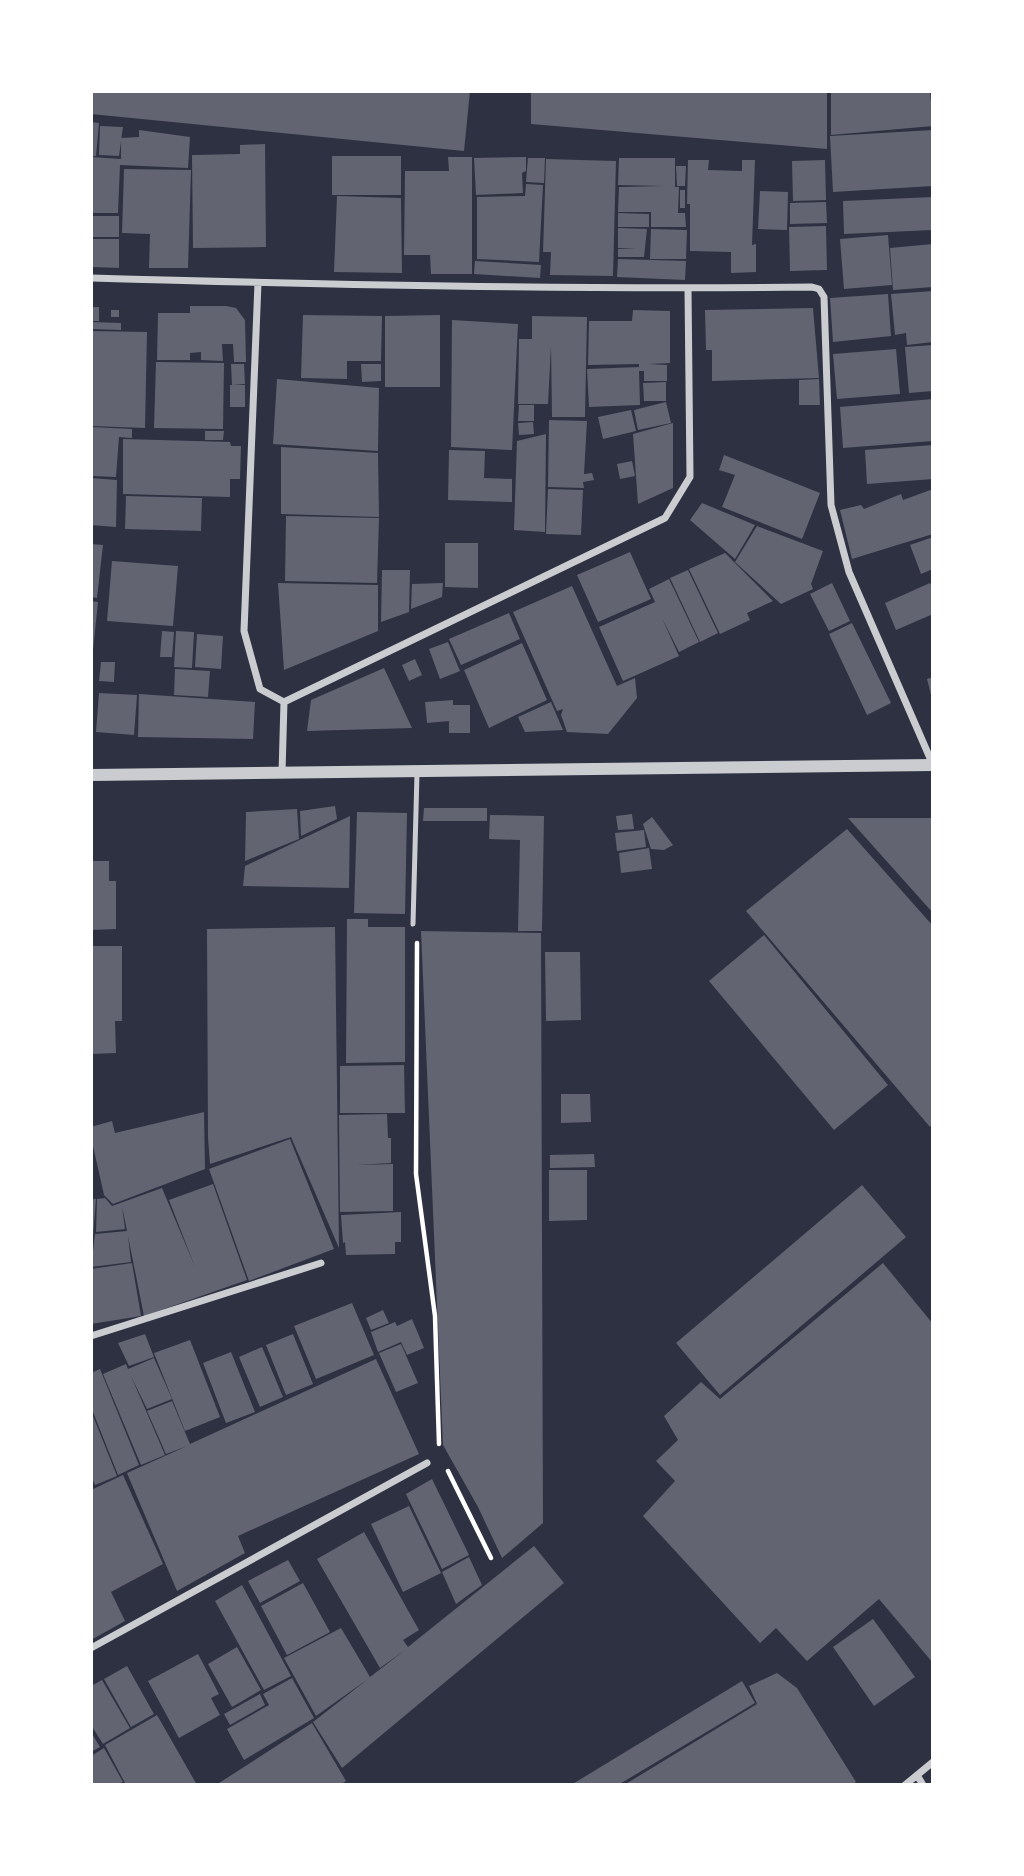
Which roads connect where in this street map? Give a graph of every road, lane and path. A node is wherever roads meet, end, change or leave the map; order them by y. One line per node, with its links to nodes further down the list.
1 (91, 278): 2 (street)
2 (258, 283): 3 (street); 4 (street)
3 (688, 289): 4 (street); 5 (street)
4 (284, 702): 7 (street)
5 (933, 765): 6 (street)
6 (417, 771): 7 (street); 9 (lane)
7 (282, 773): 8 (street)
8 (91, 775)
9 (413, 924): 12 (path)
10 (321, 1263): 11 (street)
11 (91, 1336)
12 (439, 1453)
13 (427, 1463): 16 (street)
14 (445, 1465): 15 (path)
15 (491, 1558)
16 (91, 1648)
17 (933, 1762): 18 (street)
18 (916, 1775): 19 (street); 20 (street)
19 (905, 1785)
20 (923, 1785)

